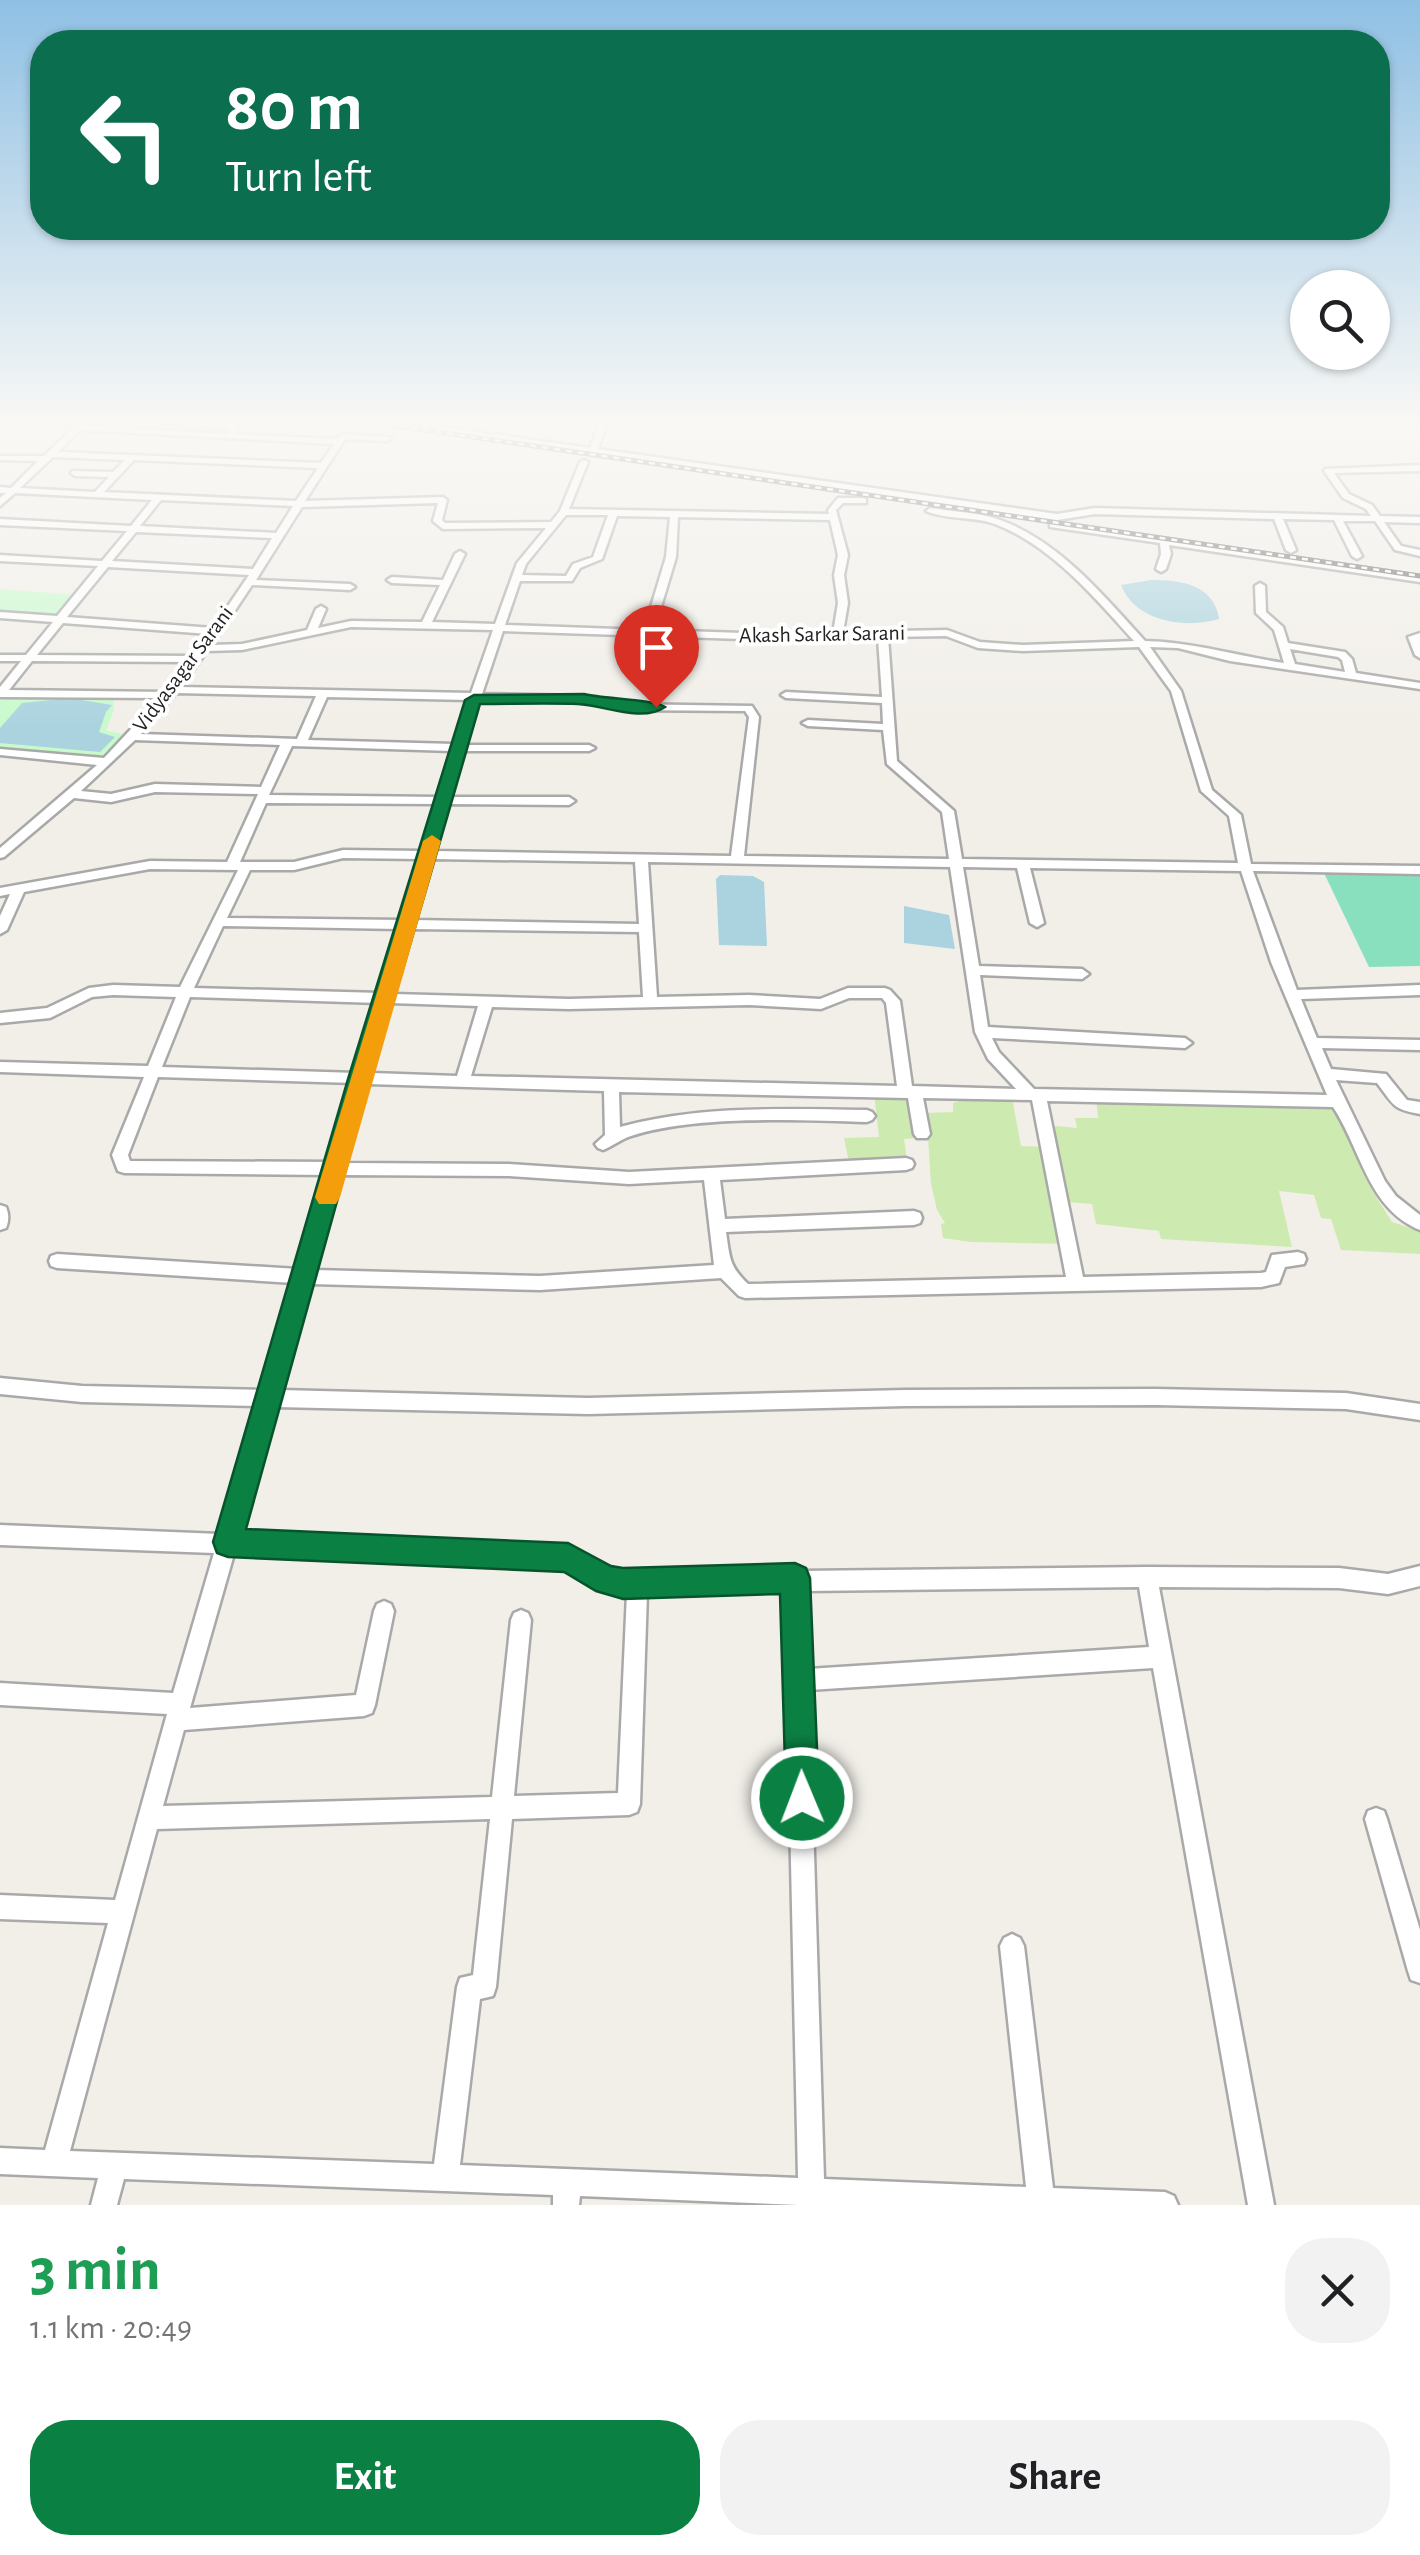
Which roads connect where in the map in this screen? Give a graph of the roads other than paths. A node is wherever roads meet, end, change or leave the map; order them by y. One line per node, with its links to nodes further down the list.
1 (36, 524): 15 (street)
2 (137, 524): 15 (street)
3 (286, 524): 16 (street, Vidyasagar Sarani)
4 (440, 524): 5 (street)
5 (473, 524)
6 (555, 524): 26 (street)
7 (610, 524): 26 (street)
8 (673, 524): 39 (street)
9 (836, 524): 42 (street)
10 (1003, 524): 44 (street)
11 (1046, 524): 17 (street)
12 (1280, 524): 18 (street)
13 (1341, 524): 21 (street)
14 (1381, 524): 20 (street)
15 (133, 529): 16 (street); 23 (street)
16 (278, 536): 25 (street, Vidyasagar Sarani)
17 (1164, 542): 24 (street); 28 (street)
18 (1291, 550)
19 (460, 554): 30 (street)
20 (1420, 554)
21 (1357, 556)
22 (0, 558): 23 (street)
23 (105, 566): 25 (street); 35 (street)
24 (1161, 569)
25 (255, 572): 29 (street, Vidyasagar Sarani)
26 (516, 578): 37 (street)
27 (392, 580): 30 (street)
28 (1420, 580)
29 (248, 582): 32 (street); 38 (street, Vidyasagar Sarani)
30 (446, 583): 36 (street)
31 (1260, 586): 45 (street)
32 (350, 587)
33 (320, 609): 40 (street)
34 (0, 615): 35 (street)
35 (60, 620): 38 (street); 48 (street)
36 (426, 625): 37 (street, Akash Sarkar Sarani); 40 (street, Akash Sarkar Sarani)
37 (498, 630): 39 (street, Akash Sarkar Sarani); 58 (street)
38 (216, 631): 46 (street, Vidyasagar Sarani)
39 (650, 631): 42 (street, Akash Sarkar Sarani)
40 (311, 633): 46 (street, Akash Sarkar Sarani)
41 (883, 634): 42 (street, Akash Sarkar Sarani); 44 (street, Akash Sarkar Sarani); 59 (street)
42 (836, 636)
43 (1420, 636): 47 (street)
44 (1142, 644): 51 (street, Akash Sarkar Sarani); 79 (street)
45 (1284, 646): 51 (street); 52 (street)
46 (204, 648): 50 (street, Vidyasagar Sarani)
47 (1420, 655)
48 (32, 657): 49 (street); 50 (street); 54 (street)
49 (0, 658)
50 (196, 659): 55 (street, Vidyasagar Sarani)
51 (1291, 668): 52 (street, Akash Sarkar Sarani)
52 (1352, 677): 53 (street, Akash Sarkar Sarani)
53 (1420, 686)
54 (0, 693): 55 (street)
55 (170, 693): 57 (street); 62 (street, Vidyasagar Sarani)
56 (786, 695): 59 (street)
57 (322, 696): 58 (street); 63 (street)
58 (474, 700): 64 (street); 75 (street)
59 (885, 700): 61 (street)
60 (808, 722): 61 (street)
61 (886, 727): 76 (street)
62 (131, 738): 63 (street); 67 (street, Vidyasagar Sarani)
63 (294, 741): 64 (street); 69 (street)
64 (459, 748): 65 (street); 70 (street)
65 (589, 748)
66 (0, 752): 67 (street)
67 (106, 762): 68 (street, Vidyasagar Sarani)
68 (70, 794): 69 (street); 72 (street, Vidyasagar Sarani)
69 (264, 795): 70 (street); 78 (street)
70 (444, 798): 71 (street); 73 (street)
71 (569, 801)
72 (0, 854)
73 (428, 856): 74 (street); 78 (street); 85 (street)
74 (641, 858): 75 (street); 86 (street)
75 (738, 859): 76 (street)
76 (958, 862): 77 (street); 88 (street)
77 (1022, 864): 79 (street); 84 (street)
78 (239, 865): 81 (street); 83 (street)
79 (1246, 868): 80 (street); 92 (street)
80 (1420, 870)
81 (18, 890): 82 (street); 87 (street)
82 (0, 892)
83 (218, 922): 85 (street); 91 (street)
84 (1037, 923)
85 (407, 926): 86 (street); 93 (street)
86 (646, 928): 95 (street)
87 (0, 930)
88 (973, 970): 89 (street); 97 (street)
89 (1082, 974)
90 (1420, 990): 92 (street)
91 (184, 994): 93 (street); 96 (street); 102 (street)
92 (1291, 996): 98 (street)
93 (386, 998): 94 (street); 104 (street)
94 (487, 1002): 95 (street); 105 (street)
95 (650, 1002): 107 (street)
96 (0, 1018)
97 (982, 1032): 99 (street); 108 (street)
98 (1312, 1043): 100 (street); 103 (street)
99 (1185, 1044)
100 (1420, 1045)
101 (0, 1067): 102 (street)
102 (151, 1072): 104 (street); 114 (street)
103 (1325, 1074): 109 (street); 110 (street)
104 (360, 1079): 105 (street); 114 (street)
105 (462, 1082): 106 (street)
106 (611, 1086): 107 (street); 111 (street)
107 (909, 1091): 108 (street); 112 (street)
108 (1034, 1094): 109 (street); 125 (street)
109 (1337, 1101): 118 (street)
110 (1420, 1108)
111 (867, 1116)
112 (922, 1134)
113 (906, 1164): 115 (street)
114 (336, 1169): 115 (street); 124 (street)
115 (711, 1172): 120 (street)
116 (0, 1212): 119 (street)
117 (914, 1218): 120 (street)
118 (1420, 1223)
119 (0, 1224)
120 (718, 1226): 123 (street)
121 (1298, 1259): 125 (street)
122 (57, 1262): 124 (street)
123 (726, 1271): 124 (street); 125 (street)
124 (305, 1277): 127 (street)
125 (1076, 1284)
126 (2, 1392): 127 (street)
127 (270, 1398): 128 (street); 130 (street)
128 (1420, 1412)
129 (0, 1535): 130 (street)
130 (228, 1542): 134 (street); 140 (street)
131 (1420, 1577): 133 (street)
132 (795, 1578): 133 (street); 134 (street); 138 (street)
133 (1146, 1578): 137 (street)
134 (637, 1583): 141 (street)
135 (384, 1611): 140 (street)
136 (521, 1620): 141 (street)
137 (1161, 1657): 138 (street); 157 (street)
138 (800, 1680): 153 (street)
139 (0, 1694): 140 (street)
140 (178, 1712): 142 (street)
141 (502, 1808): 142 (street); 151 (street)
142 (148, 1818): 145 (street)
143 (1376, 1819): 147 (street)
144 (0, 1907): 145 (street)
145 (122, 1912): 149 (street)
146 (1012, 1946): 154 (street)
147 (1420, 1971)
148 (0, 2160): 149 (street)
149 (54, 2163): 150 (street)
150 (115, 2165): 151 (street); 155 (street)
151 (445, 2178): 152 (street)
152 (567, 2194): 153 (street)
153 (812, 2199): 154 (street)
154 (1041, 2201): 156 (street)
155 (104, 2205)
156 (1165, 2205)
157 (1260, 2205)

